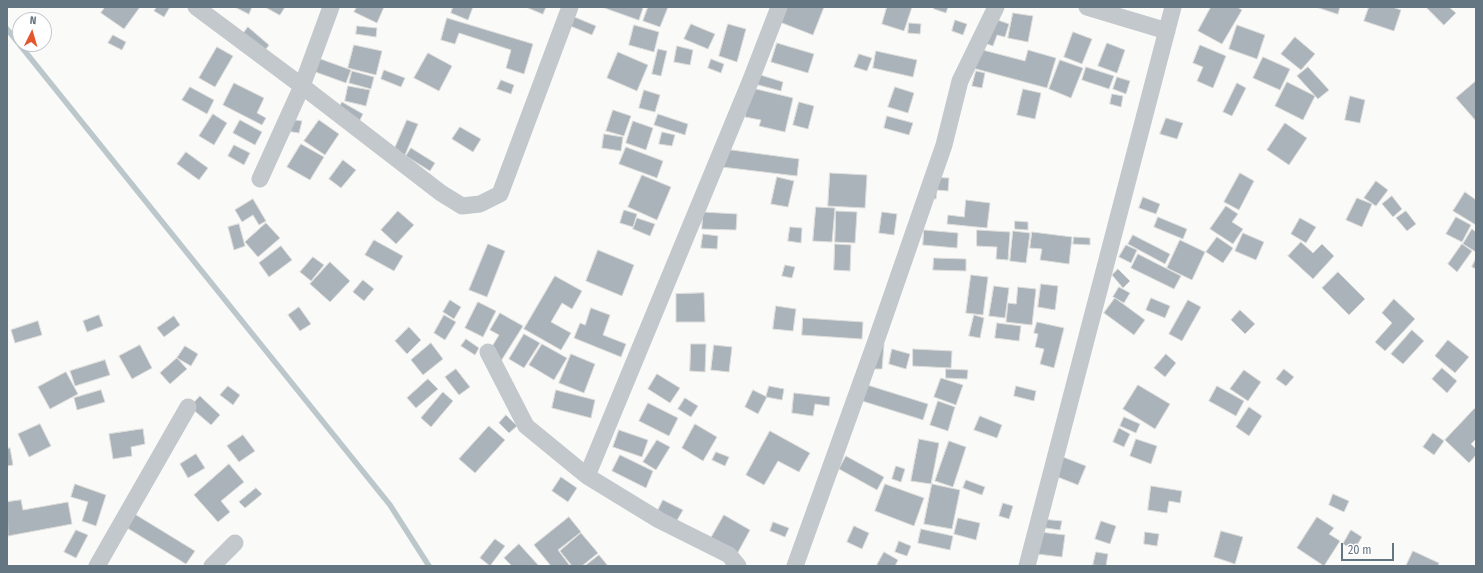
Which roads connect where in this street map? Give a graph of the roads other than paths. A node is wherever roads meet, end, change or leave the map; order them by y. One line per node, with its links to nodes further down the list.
1 (196, 7): 9 (street)
2 (331, 7): 9 (street)
3 (570, 7): 9 (street)
4 (779, 7): 13 (street)
5 (996, 7): 18 (street)
6 (1087, 7): 8 (street)
7 (1173, 7): 8 (street)
8 (1167, 31): 19 (street)
9 (302, 86): 10 (street)
10 (260, 179)
11 (488, 352): 13 (street)
12 (188, 407): 15 (street)
13 (587, 476): 17 (street)
14 (235, 543): 16 (street)
15 (97, 566)
16 (212, 566)
17 (738, 566)
18 (795, 566)
19 (1027, 566)

